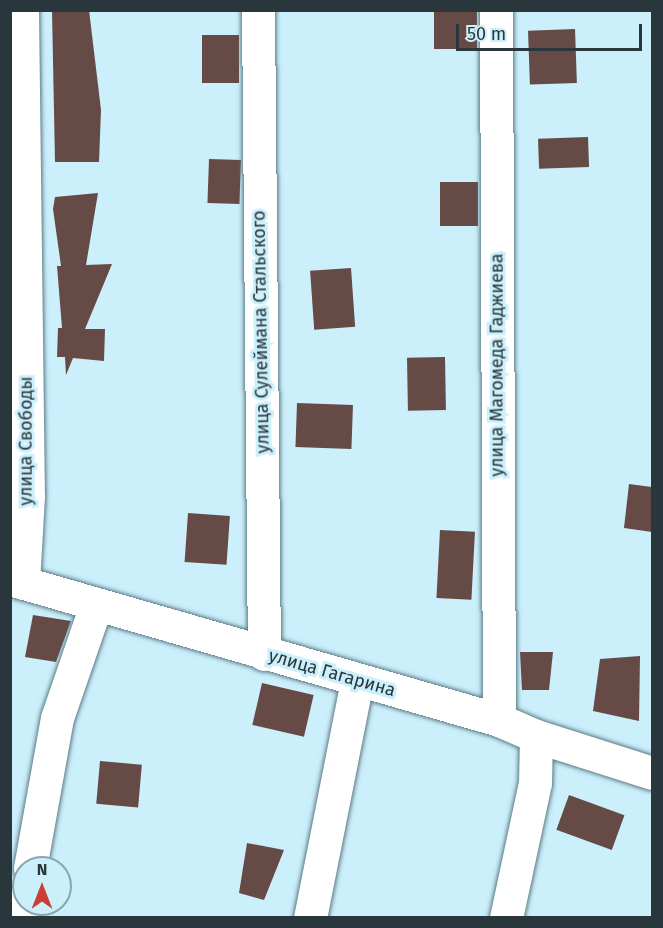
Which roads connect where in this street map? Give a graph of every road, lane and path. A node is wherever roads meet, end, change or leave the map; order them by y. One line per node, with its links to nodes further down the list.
1 (22, 10): 4 (street, улица Свободы)
2 (258, 10): 6 (street, улица Сулеймана Стальского)
3 (496, 10): 8 (street, улица Магомеда Гаджиева)
4 (17, 581): 5 (street, улица Гагарина)
5 (96, 605): 6 (street, улица Гагарина); 11 (street)
6 (264, 654): 7 (street, улица Гагарина)
7 (357, 680): 8 (street, улица Гагарина); 12 (street)
8 (499, 720): 9 (street, улица Гагарина)
9 (536, 736): 10 (street, улица Гагарина); 13 (street)
10 (652, 773)
11 (32, 856)
12 (310, 918)
13 (506, 918)

